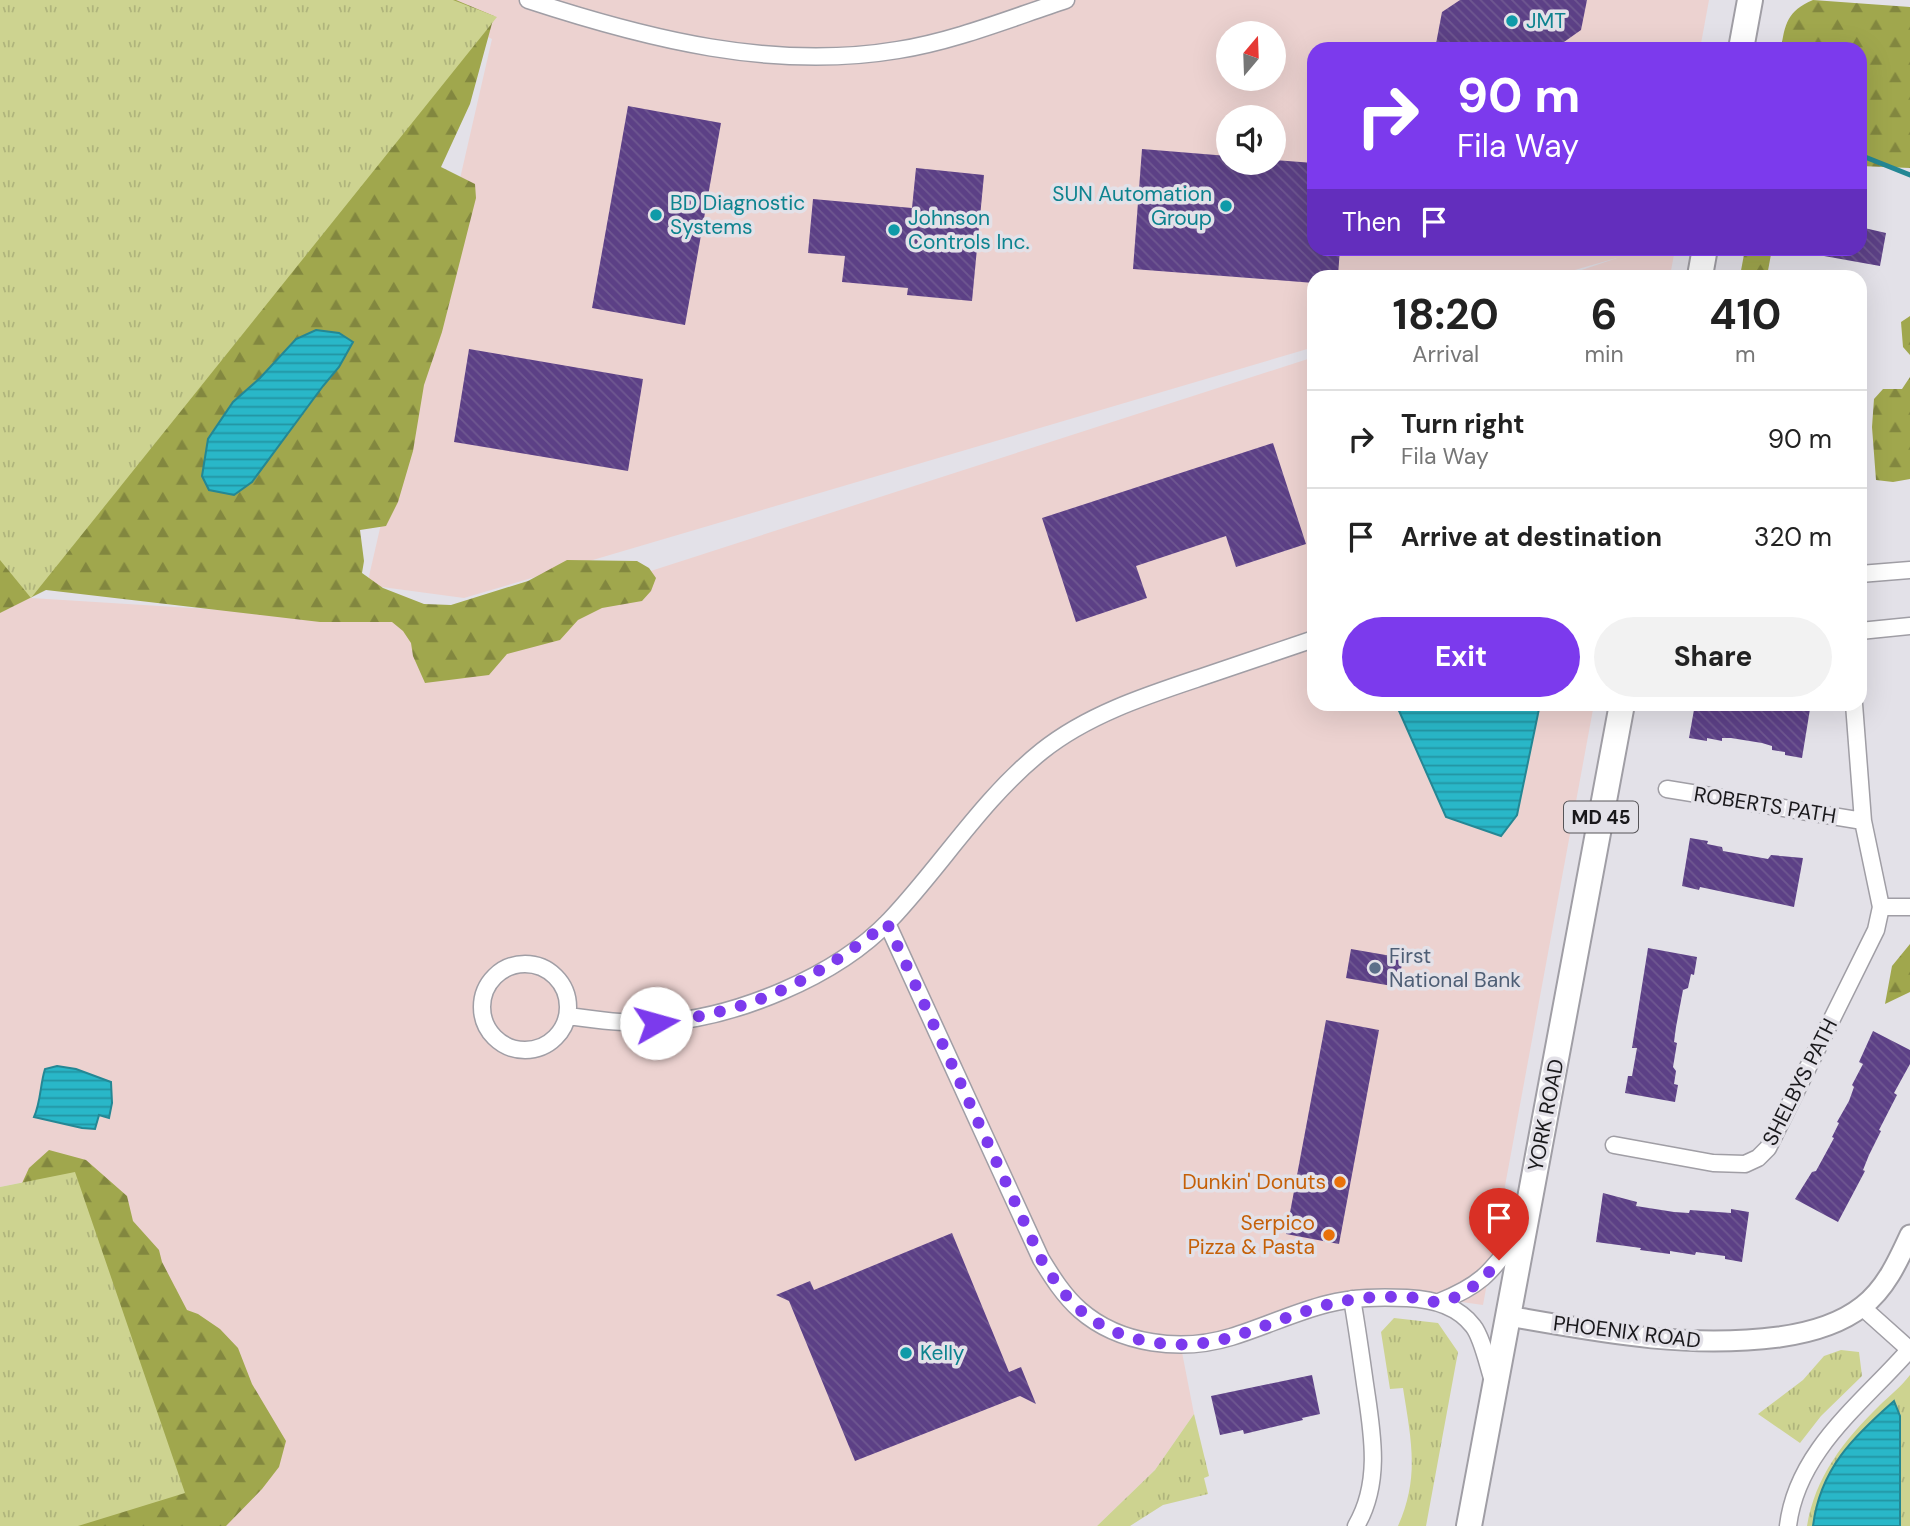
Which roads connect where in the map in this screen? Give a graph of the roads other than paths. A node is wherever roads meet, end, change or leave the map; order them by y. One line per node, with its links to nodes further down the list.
1 (528, 0): 2 (street)
2 (1066, 0)
3 (1750, 0): 4 (main road)
4 (1742, 42)
5 (1910, 570): 6 (street)
6 (1867, 573)
7 (1910, 626): 8 (street)
8 (1867, 630)
9 (1307, 641): 16 (street)
10 (1621, 711): 19 (main road, YORK ROAD / MD 45)
11 (1855, 711): 13 (street, ROBERTS PATH)
12 (1667, 789): 13 (street, ROBERTS PATH)
13 (1863, 821): 14 (street, ROBERTS PATH)
14 (1881, 907): 15 (street); 18 (street, SHELBYS PATH)
15 (1910, 907)
16 (887, 923): 17 (street); 21 (street)
17 (568, 1016): 17 (street)
18 (1614, 1145)
19 (1524, 1229): 22 (street); 24 (main road, YORK ROAD / MD 45)
20 (1910, 1235): 23 (street, PHOENIX ROAD)
21 (1352, 1299): 22 (street); 27 (street)
22 (1439, 1302): 26 (street)
23 (1862, 1307): 24 (street, PHOENIX ROAD); 25 (street)
24 (1508, 1316): 26 (main road, YORK ROAD / MD 45)
25 (1910, 1349): 29 (street)
26 (1495, 1387): 28 (main road, YORK ROAD / MD 45)
27 (1356, 1526)
28 (1469, 1526)
29 (1788, 1526)

